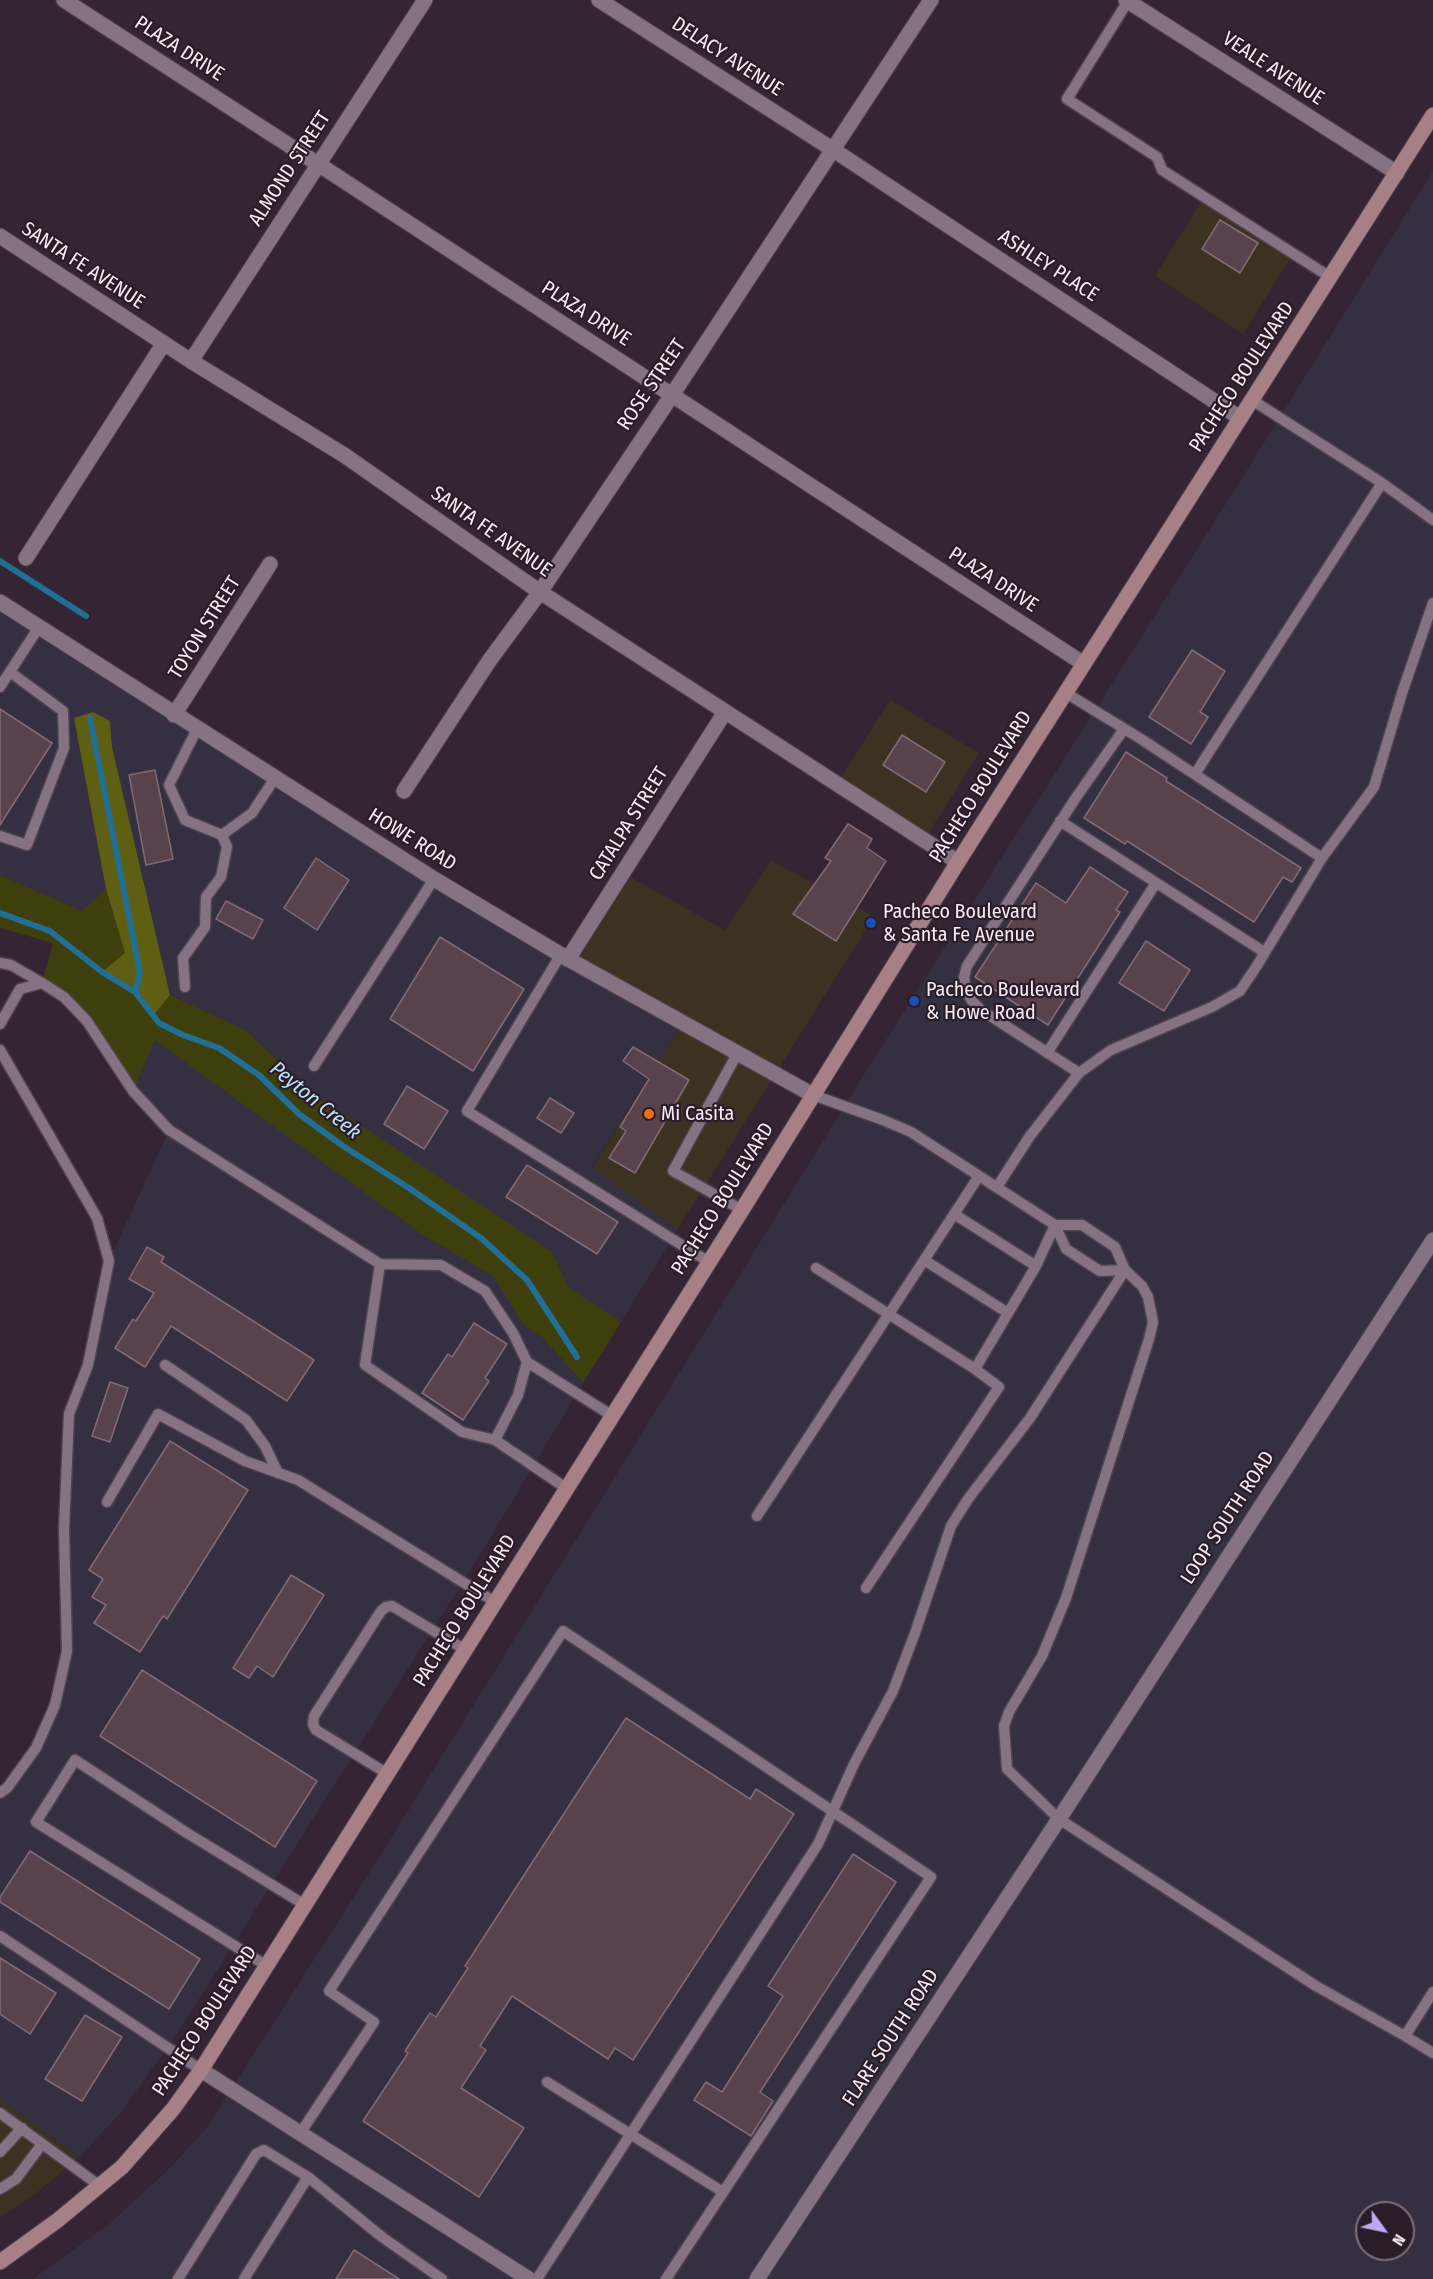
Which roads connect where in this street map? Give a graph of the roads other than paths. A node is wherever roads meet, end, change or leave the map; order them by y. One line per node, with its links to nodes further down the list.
1 (64, 0): 8 (street, PLAZA DRIVE)
2 (425, 0): 8 (street, ALMOND STREET)
3 (599, 0): 7 (street, DELACY AVENUE)
4 (931, 0): 7 (street, ROSE STREET)
5 (1127, 1): 9 (street, VEALE AVENUE); 11 (lane)
6 (1433, 115): 9 (main road, PACHECO BOULEVARD)
7 (832, 149): 14 (street, ROSE STREET); 16 (street, ASHLEY PLACE)
8 (318, 164): 13 (street, ALMOND STREET); 14 (street, PLAZA DRIVE)
9 (1396, 173): 11 (main road, PACHECO BOULEVARD)
10 (0, 236): 12 (street, SANTA FE AVENUE)
11 (1330, 277): 15 (main road, PACHECO BOULEVARD)
12 (164, 343): 13 (street, SANTA FE AVENUE); 19 (street)
13 (191, 361): 21 (street, SANTA FE AVENUE)
14 (672, 395): 21 (street, ROSE STREET); 25 (street, PLAZA DRIVE)
15 (1252, 400): 16 (main road, PACHECO BOULEVARD); 17 (lane)
16 (1240, 418): 25 (main road, PACHECO BOULEVARD)
17 (1382, 483): 18 (lane); 33 (lane)
18 (1433, 520)
19 (26, 558)
20 (270, 564): 30 (street, TOYON STREET)
21 (540, 592): 29 (street, SANTA FE AVENUE); 35 (street, ROSE STREET)
22 (0, 602): 24 (street, HOWE ROAD)
23 (1433, 603): 39 (lane)
24 (39, 627): 26 (lane); 30 (street, HOWE ROAD)
25 (1084, 664): 28 (main road, PACHECO BOULEVARD)
26 (10, 672): 27 (lane); 38 (lane)
27 (0, 687)
28 (1066, 693): 32 (lane); 40 (main road, PACHECO BOULEVARD)
29 (725, 712): 40 (street, SANTA FE AVENUE); 44 (street, CATALPA STREET)
30 (174, 715): 31 (street, HOWE ROAD)
31 (197, 729): 34 (street, HOWE ROAD); 37 (lane)
32 (1124, 729): 33 (lane); 36 (lane)
33 (1195, 774): 39 (lane)
34 (275, 778): 37 (lane); 41 (street, HOWE ROAD)
35 (404, 791)
36 (1060, 821): 42 (lane); 50 (lane)
37 (222, 835): 47 (lane)
38 (0, 836)
39 (1322, 858): 43 (lane)
40 (957, 862): 54 (main road, PACHECO BOULEVARD)
41 (434, 879): 44 (street, HOWE ROAD); 52 (lane)
42 (1156, 883): 43 (lane); 50 (lane)
43 (1264, 952): 53 (lane)
44 (565, 957): 51 (street, HOWE ROAD); 62 (lane)
45 (0, 963): 46 (lane)
46 (42, 982): 48 (lane); 63 (lane)
47 (185, 987)
48 (0, 1024)
49 (0, 1050): 82 (lane)
50 (1047, 1053): 53 (lane)
51 (737, 1054): 54 (street, HOWE ROAD); 57 (lane)
52 (314, 1066)
53 (1079, 1073): 56 (lane)
54 (813, 1095): 55 (lane); 57 (main road, PACHECO BOULEVARD)
55 (979, 1176): 56 (lane); 58 (lane)
56 (997, 1188): 59 (lane)
57 (742, 1210): 62 (main road, PACHECO BOULEVARD)
58 (954, 1214): 61 (lane); 64 (lane)
59 (1055, 1225): 64 (lane); 66 (lane); 66 (lane)
60 (1433, 1240): 84 (street, LOOP SOUTH ROAD)
61 (924, 1260): 67 (lane); 68 (lane)
62 (709, 1262): 72 (main road, PACHECO BOULEVARD)
63 (380, 1264): 69 (lane); 73 (lane)
64 (1036, 1266): 68 (lane)
65 (816, 1268): 67 (lane)
66 (1125, 1270): 83 (lane); 84 (lane)
67 (889, 1313): 71 (lane); 77 (lane)
68 (1008, 1313): 71 (lane)
69 (527, 1362): 72 (lane); 73 (lane)
70 (165, 1365): 74 (lane)
71 (975, 1369): 78 (lane)
72 (611, 1415): 75 (main road, PACHECO BOULEVARD)
73 (495, 1440): 75 (lane)
74 (278, 1473): 76 (lane); 79 (lane)
75 (566, 1488): 79 (main road, PACHECO BOULEVARD)
76 (107, 1502)
77 (758, 1516)
78 (866, 1588)
79 (495, 1602): 80 (main road, PACHECO BOULEVARD)
80 (465, 1649): 81 (main road, PACHECO BOULEVARD); 81 (lane)
81 (388, 1774): 85 (main road, PACHECO BOULEVARD)
82 (0, 1793)
83 (833, 1811): 95 (lane); 96 (lane); 102 (lane)
84 (1059, 1819): 89 (lane); 110 (street, FLARE SOUTH ROAD)
85 (305, 1905): 87 (main road, PACHECO BOULEVARD); 87 (lane)
86 (0, 1936): 91 (lane)
87 (267, 1966): 91 (main road, PACHECO BOULEVARD)
88 (1433, 1992): 89 (lane)
89 (1405, 2036): 90 (lane)
90 (1433, 2053)
91 (201, 2070): 95 (street); 100 (main road, PACHECO BOULEVARD)
92 (547, 2082): 96 (lane)
93 (0, 2113): 94 (lane)
94 (22, 2128): 97 (lane); 98 (lane)
95 (301, 2133): 107 (street)
96 (630, 2135): 102 (lane); 108 (lane)
97 (42, 2144): 100 (lane); 101 (lane)
98 (0, 2152)
99 (308, 2177): 104 (lane); 105 (lane); 106 (lane)
100 (100, 2186): 103 (main road, PACHECO BOULEVARD)
101 (0, 2189)
102 (723, 2192): 109 (lane)
103 (0, 2262)
104 (178, 2279)
105 (244, 2279)
106 (442, 2279)
107 (529, 2279)
108 (537, 2279)
109 (666, 2279)
110 (757, 2279)

